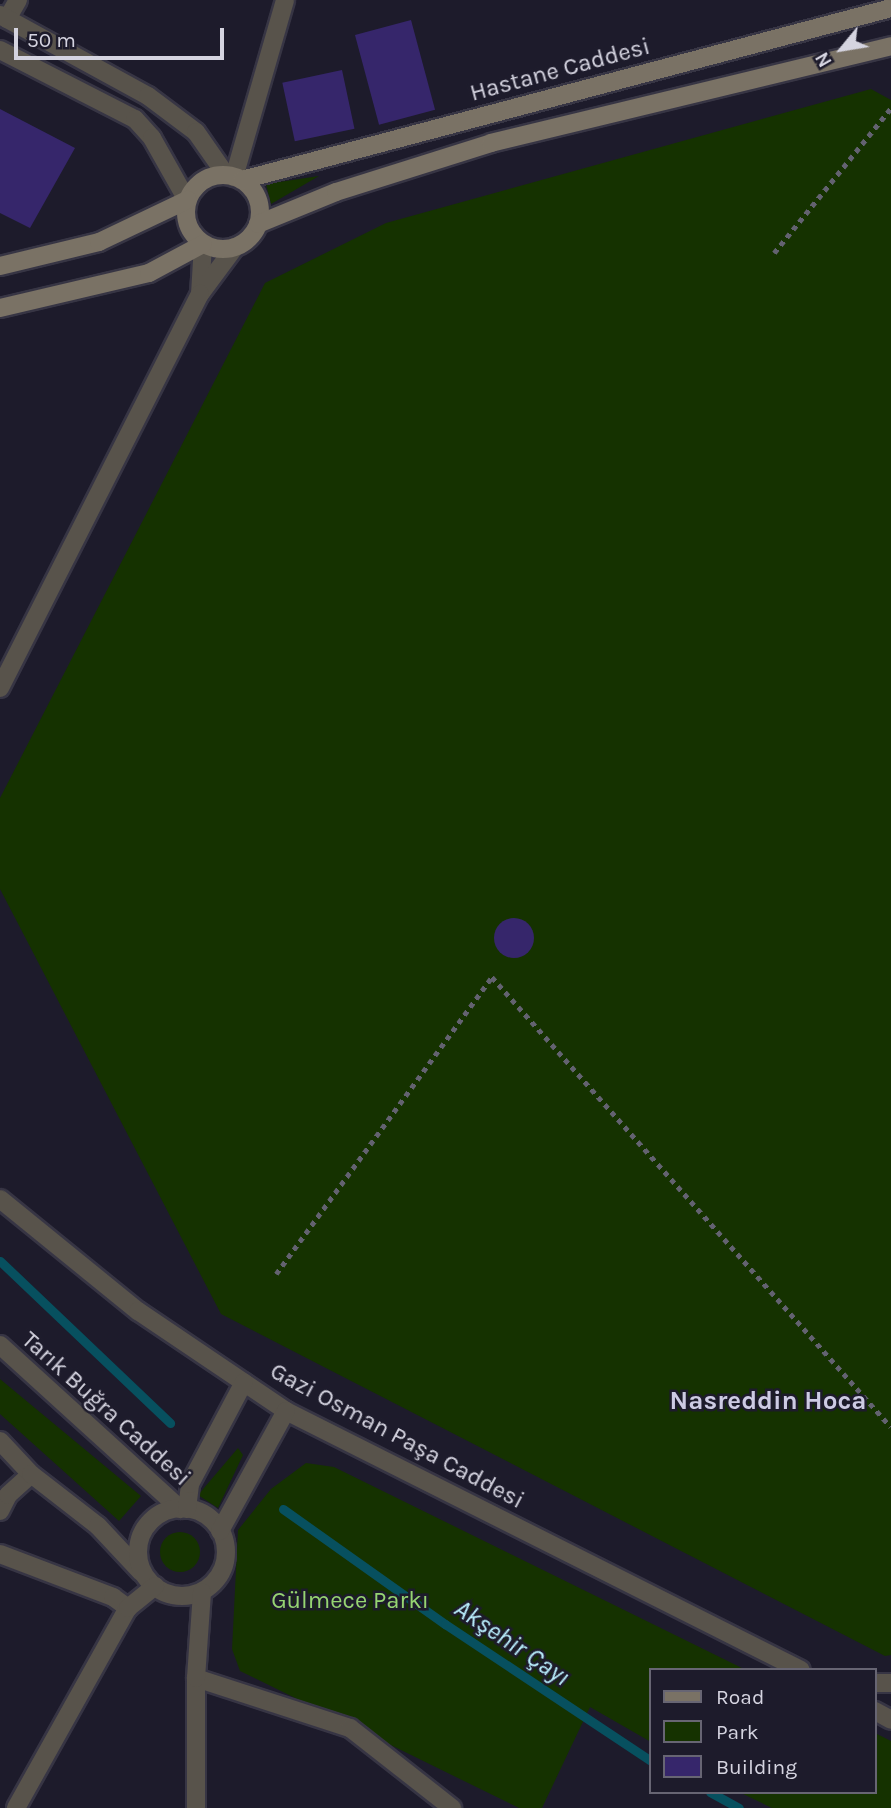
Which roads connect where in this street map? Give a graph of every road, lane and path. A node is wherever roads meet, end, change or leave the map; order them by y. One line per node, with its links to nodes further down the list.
1 (18, 0): 4 (street)
2 (285, 0): 8 (street)
3 (891, 8): 8 (main road, Hastane Caddesi)
4 (3, 17): 8 (street)
5 (887, 49): 10 (main road)
6 (0, 50): 9 (street)
7 (891, 108): 13 (path)
8 (234, 177): 9 (main road); 10 (main road)
9 (187, 200): 11 (main road); 14 (main road)
10 (258, 224): 12 (main road)
11 (203, 244): 12 (main road); 15 (street); 16 (main road)
12 (235, 247): 15 (street)
13 (774, 253)
14 (0, 266)
15 (200, 295): 17 (street)
16 (0, 308)
17 (0, 688)
18 (0, 1199): 21 (street, Gazi Osman Paşa Caddesi)
19 (276, 1274): 23 (path)
20 (0, 1345): 26 (street, Tarık Buğra Caddesi)
21 (244, 1382): 22 (street, Gazi Osman Paşa Caddesi); 26 (street)
22 (286, 1411): 28 (street); 33 (street, Gazi Osman Paşa Caddesi)
23 (891, 1427)
24 (0, 1441): 25 (street)
25 (31, 1474): 27 (street); 30 (street)
26 (184, 1509): 28 (street); 30 (street)
27 (0, 1511)
28 (220, 1531): 31 (street)
29 (0, 1554): 32 (street)
30 (151, 1582): 31 (street); 32 (street)
31 (202, 1592): 34 (street)
32 (128, 1608): 35 (street)
33 (797, 1668)
34 (196, 1678): 36 (street); 37 (street)
35 (16, 1808)
36 (196, 1808)
37 (452, 1808)

